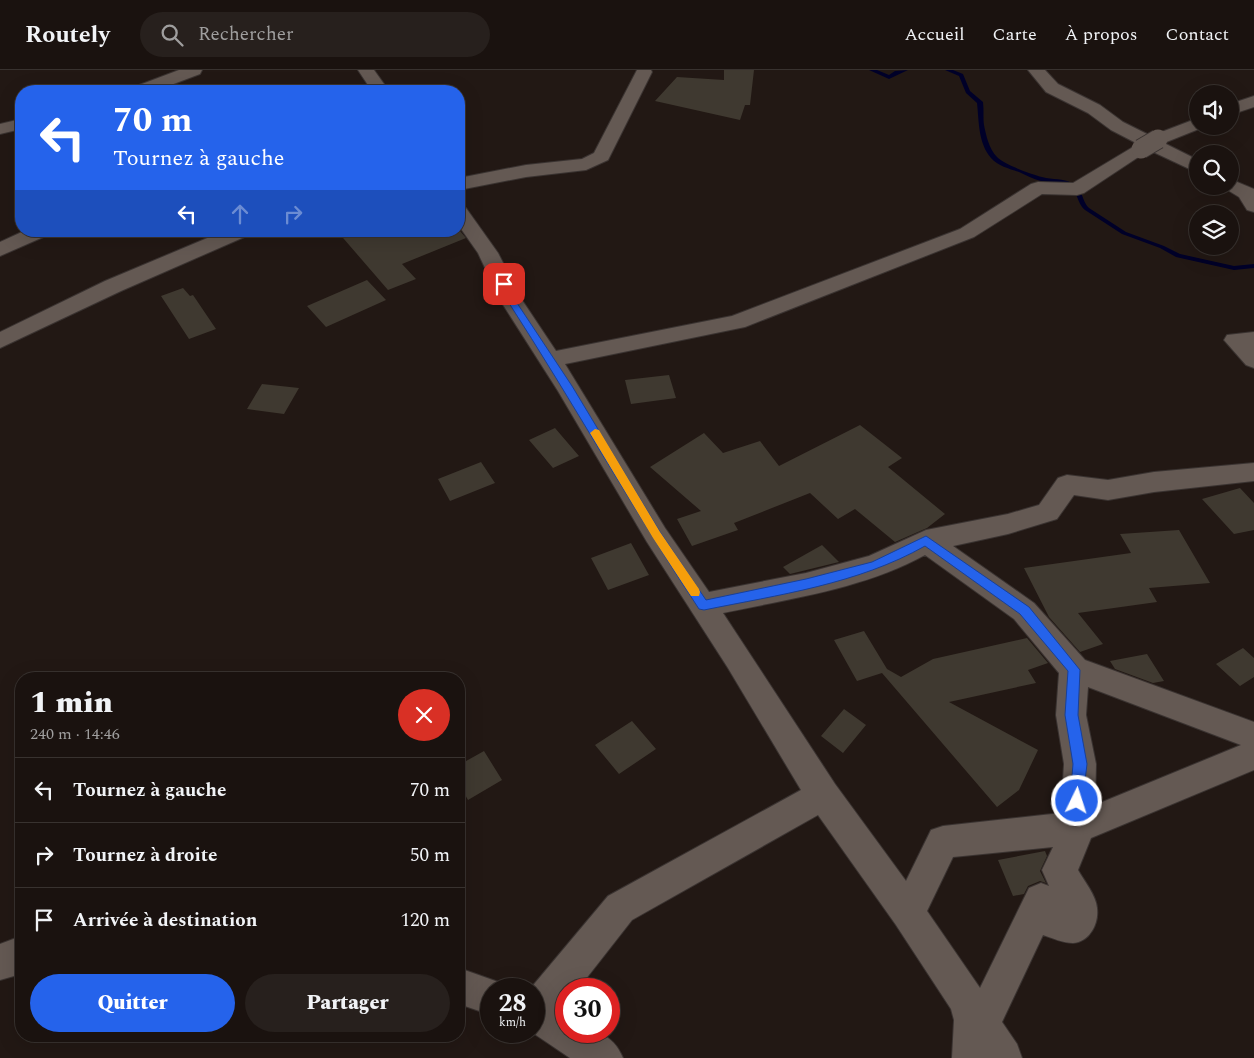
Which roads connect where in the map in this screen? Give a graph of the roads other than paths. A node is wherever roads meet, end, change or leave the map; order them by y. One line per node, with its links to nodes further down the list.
1 (194, 70): 5 (street)
2 (366, 70): 6 (street)
3 (1036, 70): 12 (street)
4 (644, 72): 13 (street)
5 (155, 85)
6 (376, 85)
7 (1254, 101): 8 (street)
8 (1239, 107)
9 (15, 125): 11 (street)
10 (1189, 127): 22 (street)
11 (0, 129)
12 (1189, 163)
13 (465, 183)
14 (1239, 190): 15 (street)
15 (1254, 206)
16 (465, 220): 22 (street)
17 (28, 237): 19 (street)
18 (228, 237): 21 (street)
19 (0, 250)
20 (1254, 339): 23 (street)
21 (0, 341)
22 (549, 360): 26 (street)
23 (1254, 360)
24 (1254, 472): 25 (street)
25 (926, 541): 26 (street); 27 (street)
26 (704, 605): 30 (street)
27 (1074, 670): 28 (street); 31 (street)
28 (1254, 736)
29 (1254, 755): 31 (street)
30 (823, 795): 32 (street); 37 (street)
31 (1077, 828): 32 (street); 41 (street)
32 (908, 913): 40 (street)
33 (15, 956): 34 (street)
34 (0, 962)
35 (465, 988): 36 (street)
36 (480, 993)
37 (545, 999)
38 (545, 1019): 39 (street)
39 (604, 1058)
40 (970, 1058)
41 (1003, 1058)

